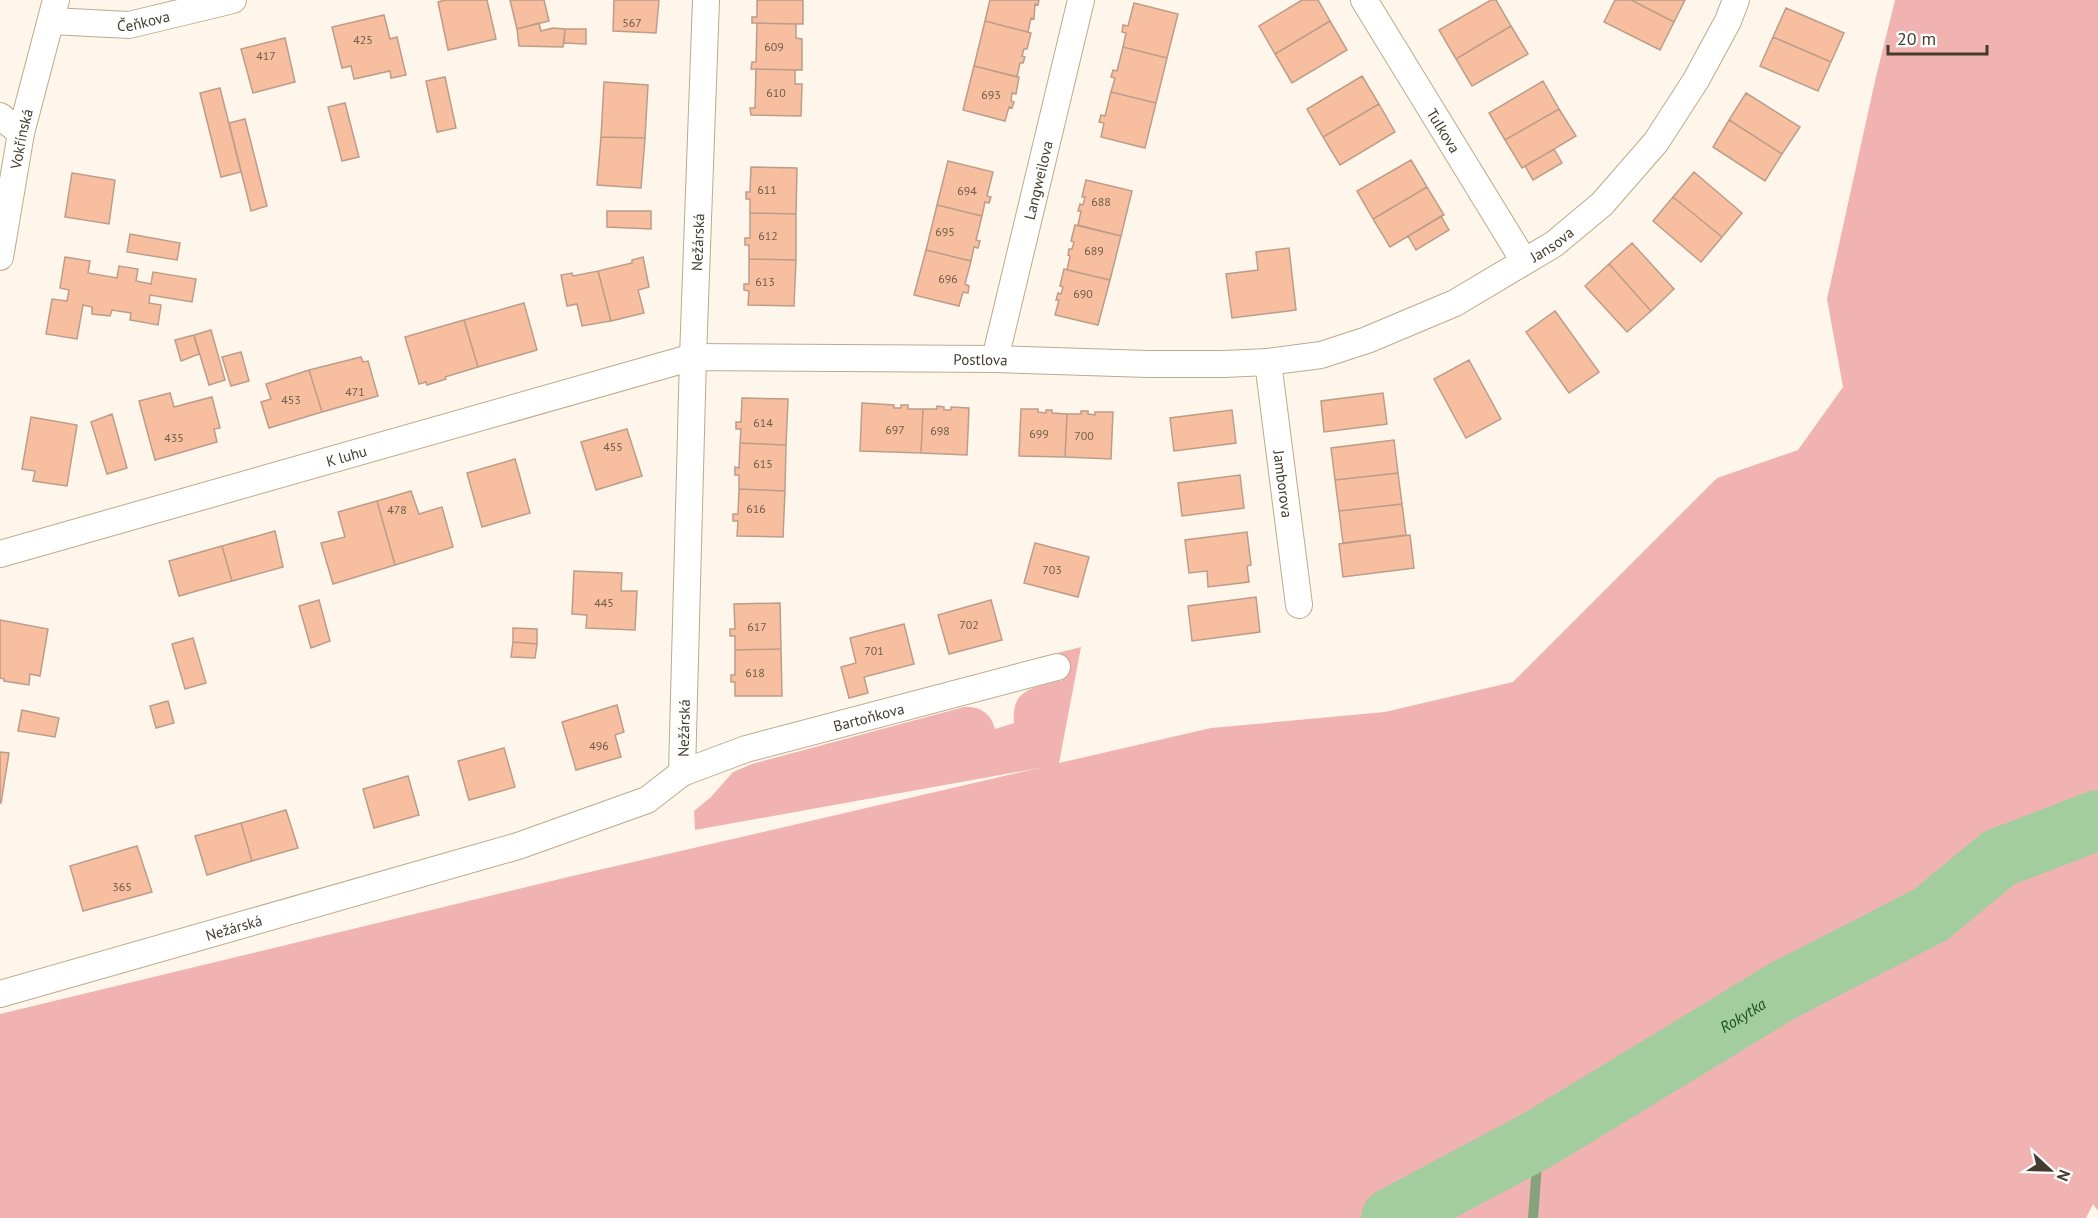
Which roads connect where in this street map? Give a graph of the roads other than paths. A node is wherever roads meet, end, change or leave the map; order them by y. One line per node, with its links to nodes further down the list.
1 (233, 0): 6 (street, Čeňkova)
2 (706, 0): 11 (street, Nežárská)
3 (1081, 0): 12 (street, Langweilova)
4 (1364, 0): 10 (street, Tulkova)
5 (1736, 0): 10 (street, Jansova)
6 (54, 11): 8 (street, Vokřínská)
7 (0, 116): 8 (street)
8 (21, 133): 9 (street, Vokřínská)
9 (0, 257)
10 (1524, 261): 13 (street, Jansova)
11 (693, 357): 12 (street, Postlova); 14 (street, K luhu); 17 (street, Nežárská)
12 (995, 359): 13 (street, Postlova)
13 (1268, 363): 15 (street, Jamborova)
14 (0, 554)
15 (1299, 605)
16 (1058, 667): 17 (street, Bartoňkova)
17 (682, 773): 18 (street, Nežárská)
18 (0, 994)

